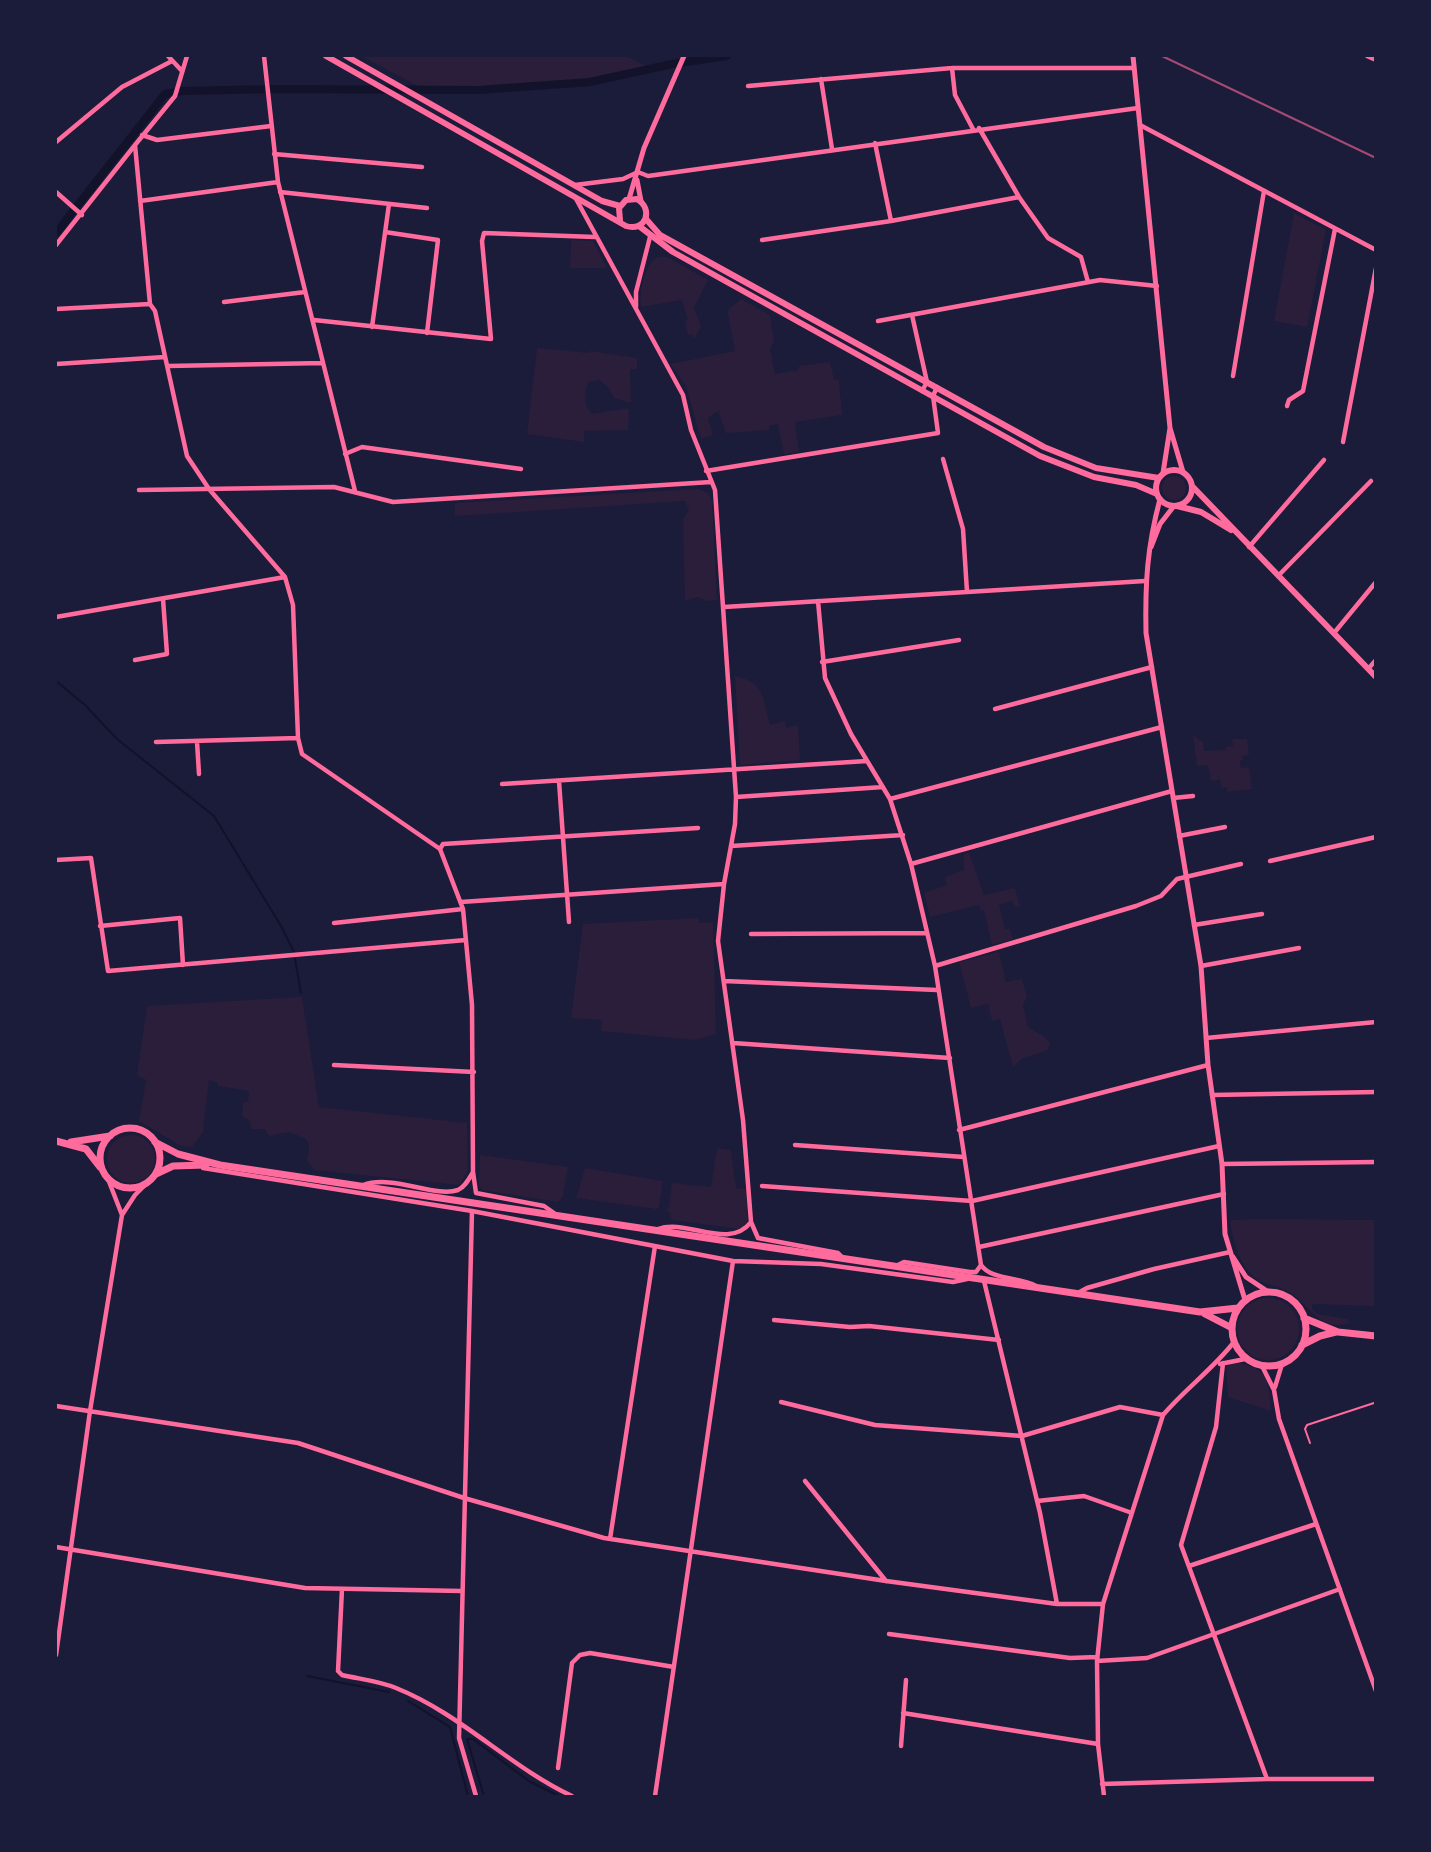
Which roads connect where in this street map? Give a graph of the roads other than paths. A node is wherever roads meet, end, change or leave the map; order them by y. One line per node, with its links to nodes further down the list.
1 (168, 56): 10 (street)
2 (187, 56): 13 (street)
3 (264, 56): 18 (street)
4 (326, 56): 34 (main road)
5 (346, 56): 30 (main road)
6 (684, 56): 28 (street)
7 (1133, 56): 12 (street)
8 (1367, 56): 9 (street)
9 (1376, 60)
10 (172, 62): 13 (street); 22 (street)
11 (952, 68): 12 (street); 14 (street); 20 (street)
12 (1134, 68): 16 (street)
13 (182, 71): 21 (street)
14 (821, 79): 15 (street); 25 (street)
15 (748, 86)
16 (1138, 108): 17 (street); 19 (street)
17 (1140, 125): 31 (street); 56 (street)
18 (271, 126): 21 (street); 26 (street)
19 (979, 128): 20 (street); 35 (street)
20 (972, 129): 23 (street)
21 (142, 135): 24 (street)
22 (56, 142)
23 (875, 143): 25 (street); 45 (street)
24 (135, 145): 37 (street); 42 (street)
25 (832, 149): 28 (street)
26 (274, 154): 27 (street); 29 (street)
27 (422, 167)
28 (637, 175): 30 (street); 36 (street); 38 (street)
29 (278, 182): 33 (street); 37 (street)
30 (574, 185): 40 (main road)
31 (1264, 191): 47 (street); 71 (street)
32 (56, 192): 42 (street)
33 (280, 192): 39 (street); 57 (street)
34 (574, 195): 44 (main road); 49 (street)
35 (1019, 197): 45 (street); 55 (street)
36 (629, 199): 38 (main road); 40 (main road)
37 (140, 201): 59 (street)
38 (641, 201): 43 (main road)
39 (389, 204): 41 (street); 48 (street)
40 (620, 206): 44 (main road)
41 (427, 208)
42 (82, 214): 52 (street)
43 (646, 219): 46 (main road); 72 (main road)
44 (620, 220): 46 (main road)
45 (891, 221): 51 (street)
46 (639, 226): 50 (main road)
47 (1335, 229): 53 (street); 76 (street)
48 (385, 232): 65 (street); 66 (street)
49 (595, 237): 62 (street); 66 (street)
50 (650, 237): 62 (street); 74 (main road)
51 (762, 240)
52 (56, 245)
53 (1376, 250)
54 (1376, 268): 78 (street)
55 (1088, 282): 56 (street); 61 (street)
56 (1157, 286): 77 (street)
57 (305, 292): 58 (street); 63 (street)
58 (224, 303)
59 (150, 304): 60 (street); 67 (street)
60 (56, 309)
61 (912, 315): 64 (street); 72 (street)
62 (638, 316): 83 (street)
63 (314, 320): 65 (street); 68 (street)
64 (878, 321)
65 (372, 327): 66 (street)
66 (427, 333)
67 (165, 357): 69 (street); 70 (street)
68 (322, 363): 70 (street); 79 (street)
69 (56, 364)
70 (168, 366): 89 (street)
71 (1233, 376)
72 (927, 382): 73 (main road); 74 (street)
73 (937, 387): 75 (street); 85 (main road)
74 (922, 390): 75 (main road)
75 (933, 396): 83 (street); 92 (main road)
76 (1287, 406)
77 (1170, 428): 84 (street); 85 (street)
78 (1343, 442)
79 (345, 454): 82 (street); 91 (street)
80 (943, 459): 101 (street)
81 (1324, 460): 95 (street)
82 (521, 469)
83 (706, 471): 87 (street)
84 (1183, 472): 85 (main road); 88 (main road)
85 (1161, 476): 92 (main road)
86 (1371, 481): 98 (street)
87 (711, 482): 91 (street); 104 (street)
88 (1192, 486): 93 (main road); 94 (main road)
89 (209, 489): 90 (street); 91 (street); 97 (street)
90 (139, 490)
91 (355, 492)
92 (1159, 497): 93 (main road); 96 (street)
93 (1175, 506): 94 (main road); 96 (street)
94 (1234, 532): 95 (main road)
95 (1249, 547): 98 (main road)
96 (1149, 551): 99 (street)
97 (285, 576): 102 (street); 116 (street)
98 (1278, 576): 106 (main road)
99 (1145, 581): 101 (street); 111 (street)
100 (1376, 582): 106 (street)
101 (968, 592): 103 (street)
102 (163, 599): 105 (street); 108 (street)
103 (818, 601): 104 (street); 110 (street)
104 (724, 607): 120 (street)
105 (56, 618)
106 (1334, 633): 112 (main road)
107 (959, 640): 110 (street)
108 (135, 660)
109 (1376, 660): 112 (street)
110 (822, 662): 119 (street)
111 (1152, 667): 114 (street); 115 (street)
112 (1368, 669): 113 (main road)
113 (1376, 677)
114 (995, 709)
115 (1162, 727): 125 (street); 128 (street)
116 (298, 738): 118 (street); 136 (street)
117 (156, 742): 118 (street)
118 (197, 742): 121 (street)
119 (867, 761): 120 (street); 124 (street)
120 (735, 770): 122 (street); 127 (street)
121 (199, 774)
122 (559, 782): 123 (street); 132 (street)
123 (502, 784)
124 (883, 787): 127 (street); 128 (street)
125 (1173, 795): 126 (street); 133 (street); 139 (street)
126 (1192, 796)
127 (736, 797): 135 (street)
128 (890, 799): 131 (street)
129 (1225, 827): 133 (street)
130 (698, 828): 132 (street)
131 (903, 835): 135 (street); 139 (street)
132 (563, 836): 136 (street); 143 (street)
133 (1179, 836): 141 (street)
134 (1376, 837): 138 (street)
135 (731, 846): 142 (street)
136 (440, 849): 144 (street)
137 (56, 860): 150 (street)
138 (1270, 861)
139 (911, 864): 151 (street)
140 (1241, 864): 141 (street)
141 (1186, 878): 149 (street); 156 (street)
142 (724, 884): 143 (street); 158 (street)
143 (568, 895): 144 (street); 147 (street)
144 (461, 902): 145 (street)
145 (463, 909): 148 (street); 153 (street)
146 (1262, 914): 149 (street)
147 (569, 922)
148 (334, 923)
149 (1194, 925): 157 (street)
150 (100, 926): 155 (street); 155 (street)
151 (927, 933): 152 (street); 156 (street)
152 (751, 934)
153 (466, 940): 155 (street); 166 (street)
154 (1299, 948): 157 (street)
155 (183, 965)
156 (935, 966): 159 (street)
157 (1201, 966): 161 (street)
158 (724, 981): 159 (street); 162 (street)
159 (938, 990): 163 (street)
160 (1376, 1022): 161 (street)
161 (1206, 1038): 165 (street)
162 (733, 1043): 163 (street); 192 (street)
163 (950, 1058): 169 (street)
164 (333, 1065): 166 (street)
165 (1208, 1065): 168 (street); 169 (street)
166 (474, 1071): 181 (street)
167 (1376, 1092): 168 (street)
168 (1212, 1095): 175 (street)
169 (959, 1130): 176 (street)
170 (110, 1136): 172 (main road); 173 (main road); 182 (main road)
171 (56, 1142): 173 (main road)
172 (155, 1142): 180 (main road); 183 (main road)
173 (66, 1143): 182 (main road)
174 (795, 1145): 176 (street)
175 (1219, 1146): 178 (street); 188 (street)
176 (964, 1157): 188 (street)
177 (1376, 1162): 178 (street)
178 (1222, 1164): 187 (street)
179 (185, 1165): 180 (main road); 183 (main road); 189 (street)
180 (220, 1165): 185 (main road)
181 (473, 1172): 185 (street); 191 (street)
182 (106, 1175): 184 (main road); 190 (street)
183 (155, 1175): 184 (main road)
184 (147, 1183): 190 (street)
185 (363, 1185): 191 (main road)
186 (762, 1186): 188 (street)
187 (1224, 1194): 195 (street); 196 (street)
188 (972, 1201): 195 (street)
189 (472, 1211): 194 (street); 231 (street)
190 (122, 1215): 226 (street)
191 (556, 1215): 193 (main road)
192 (751, 1222): 193 (street); 198 (street)
193 (654, 1231): 198 (main road)
194 (655, 1246): 197 (street); 235 (street)
195 (980, 1247): 199 (street)
196 (1230, 1252): 204 (street); 205 (street); 206 (street)
197 (733, 1261): 201 (street); 238 (street)
198 (845, 1261): 200 (main road)
199 (981, 1265): 200 (street); 203 (street)
200 (893, 1268): 201 (main road)
201 (967, 1279): 202 (main road)
202 (984, 1281): 203 (main road); 214 (street)
203 (1043, 1290): 205 (main road)
204 (1267, 1291): 206 (main road); 209 (main road)
205 (1076, 1294): 208 (main road)
206 (1245, 1300): 207 (main road)
207 (1238, 1308): 208 (main road); 211 (main road)
208 (1202, 1312): 211 (main road)
209 (1304, 1318): 212 (main road); 216 (main road)
210 (774, 1320): 214 (street)
211 (1232, 1328): 215 (main road)
212 (1338, 1332): 213 (main road); 216 (main road)
213 (1376, 1336)
214 (999, 1340): 228 (street)
215 (1234, 1342): 217 (main road); 220 (street)
216 (1302, 1345): 219 (main road)
217 (1245, 1359): 218 (street); 221 (main road)
218 (1223, 1363): 220 (street); 239 (street)
219 (1282, 1364): 221 (main road); 222 (street)
220 (1215, 1366): 227 (street)
221 (1263, 1366): 222 (street)
222 (1274, 1390): 234 (street)
223 (781, 1402): 228 (street)
224 (1374, 1403): 229 (lane)
225 (56, 1406): 226 (street)
226 (90, 1411): 231 (street); 237 (street)
227 (1163, 1415): 228 (street); 233 (street)
228 (1022, 1436): 232 (street)
229 (1310, 1443)
230 (805, 1481): 240 (street)
231 (464, 1498): 235 (street); 243 (street)
232 (1037, 1501): 233 (street); 244 (street)
233 (1132, 1513): 245 (street)
234 (1316, 1524): 239 (street); 242 (street)
235 (610, 1539): 238 (street)
236 (56, 1547): 237 (street)
237 (71, 1550): 241 (street); 248 (street)
238 (690, 1552): 240 (street); 250 (street)
239 (1189, 1566): 247 (street)
240 (886, 1581): 244 (street)
241 (342, 1588): 243 (street); 254 (street)
242 (1340, 1589): 247 (street); 252 (street)
243 (462, 1591): 254 (street)
244 (1057, 1604): 245 (street)
245 (1103, 1604): 249 (street)
246 (889, 1634): 249 (street)
247 (1215, 1634): 249 (street); 258 (street)
248 (56, 1655)
249 (1097, 1659): 255 (street)
250 (674, 1667): 257 (street); 263 (street)
251 (906, 1680): 253 (street)
252 (1376, 1691)
253 (903, 1713): 255 (street); 256 (street)
254 (461, 1723): 261 (street); 262 (street)
255 (1098, 1743): 260 (street)
256 (901, 1746)
257 (558, 1768)
258 (1267, 1779): 259 (street); 260 (street)
259 (1376, 1779)
260 (1102, 1784): 264 (street)
261 (476, 1797)
262 (572, 1797)
263 (655, 1797)
264 (1104, 1797)

